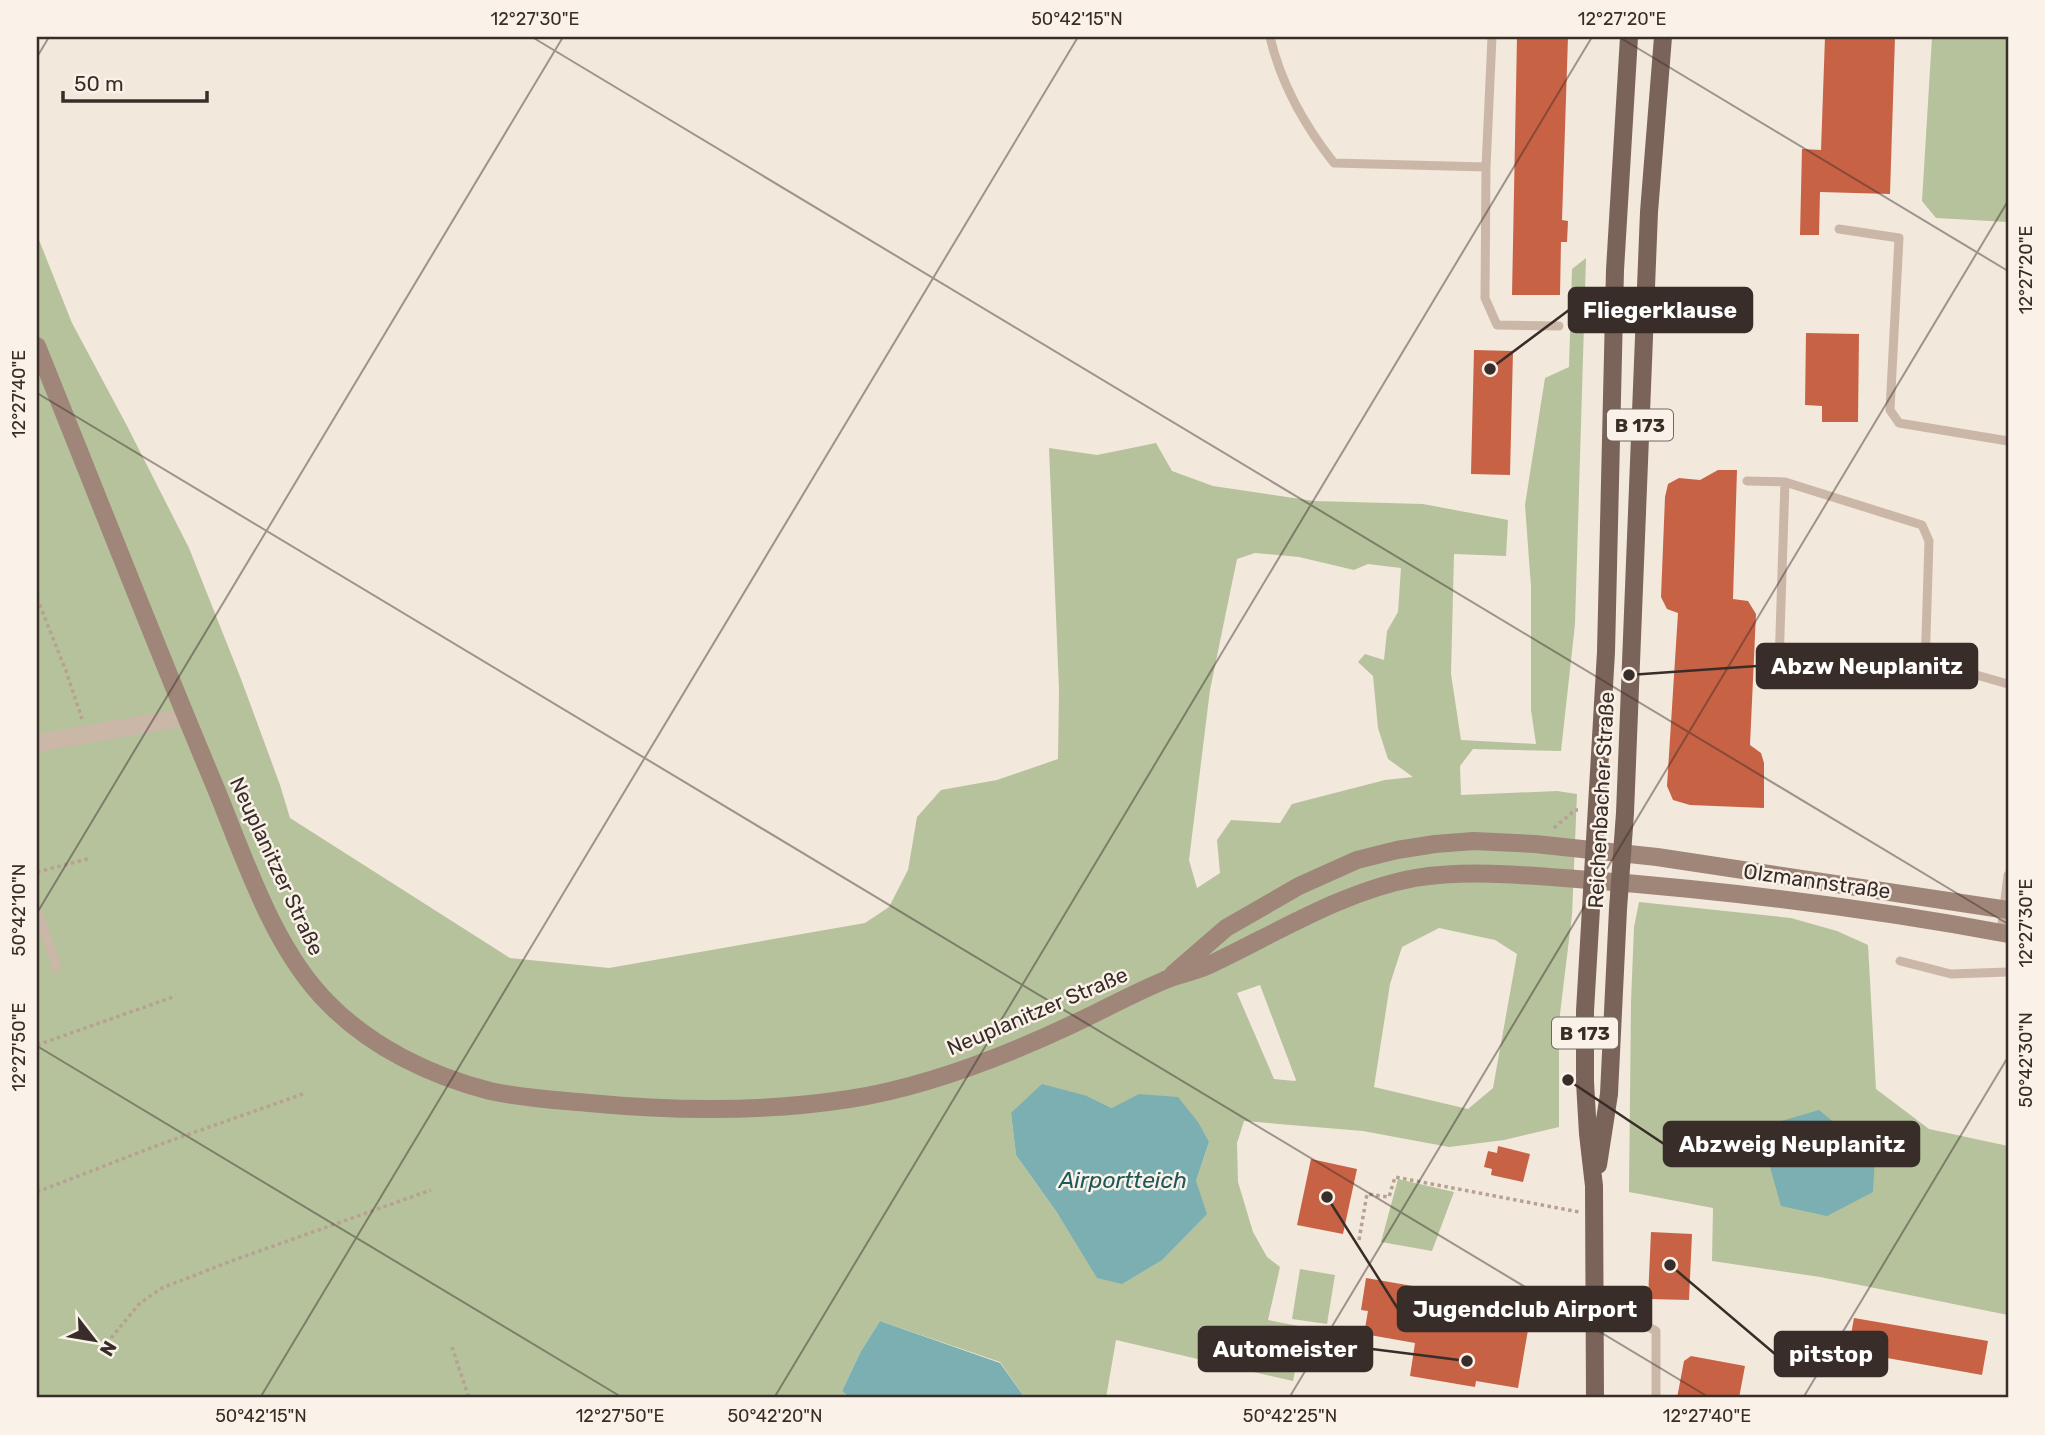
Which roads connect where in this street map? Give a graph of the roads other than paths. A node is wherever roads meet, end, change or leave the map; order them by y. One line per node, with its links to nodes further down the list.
1 (1270, 37): 5 (lane)
2 (1492, 37): 5 (lane)
3 (1629, 37): 16 (main road, Reichenbacher Straße / B 173)
4 (1663, 37): 17 (main road, Reichenbacher Straße / B 173)
5 (1486, 167): 7 (lane)
6 (1839, 229): 9 (lane)
7 (1559, 326)
8 (37, 346): 14 (main road, Neuplanitzer Straße)
9 (2008, 441)
10 (1747, 481): 11 (lane)
11 (1785, 482): 12 (lane); 12 (lane)
12 (1925, 667): 13 (lane)
13 (2008, 684)
14 (186, 717): 15 (street); 27 (main road, Neuplanitzer Straße)
15 (37, 743)
16 (1593, 850): 17 (main road, Neuplanitzer Straße); 19 (main road, Reichenbacher Straße / B 173); 27 (main road, Neuplanitzer Straße)
17 (1622, 853): 20 (main road, Reichenbacher Straße / B 173); 22 (main road, Olzmannstraße)
18 (2008, 875): 22 (lane)
19 (1592, 880): 20 (main road, Neuplanitzer Straße); 27 (main road, Neuplanitzer Straße); 28 (main road, Reichenbacher Straße / B 173)
20 (1620, 882): 23 (main road, Olzmannstraße); 28 (main road, Reichenbacher Straße / B 173)
21 (37, 910): 25 (lane)
22 (2006, 910): 23 (lane)
23 (2004, 933)
24 (1900, 961): 26 (lane)
25 (55, 968)
26 (2008, 972)
27 (1167, 979)
28 (1594, 1186): 29 (main road, Reichenbacher Straße / B 173)
29 (1596, 1318): 30 (main road, Reichenbacher Straße / B 173); 31 (lane)
30 (1595, 1398)
31 (1656, 1398)

